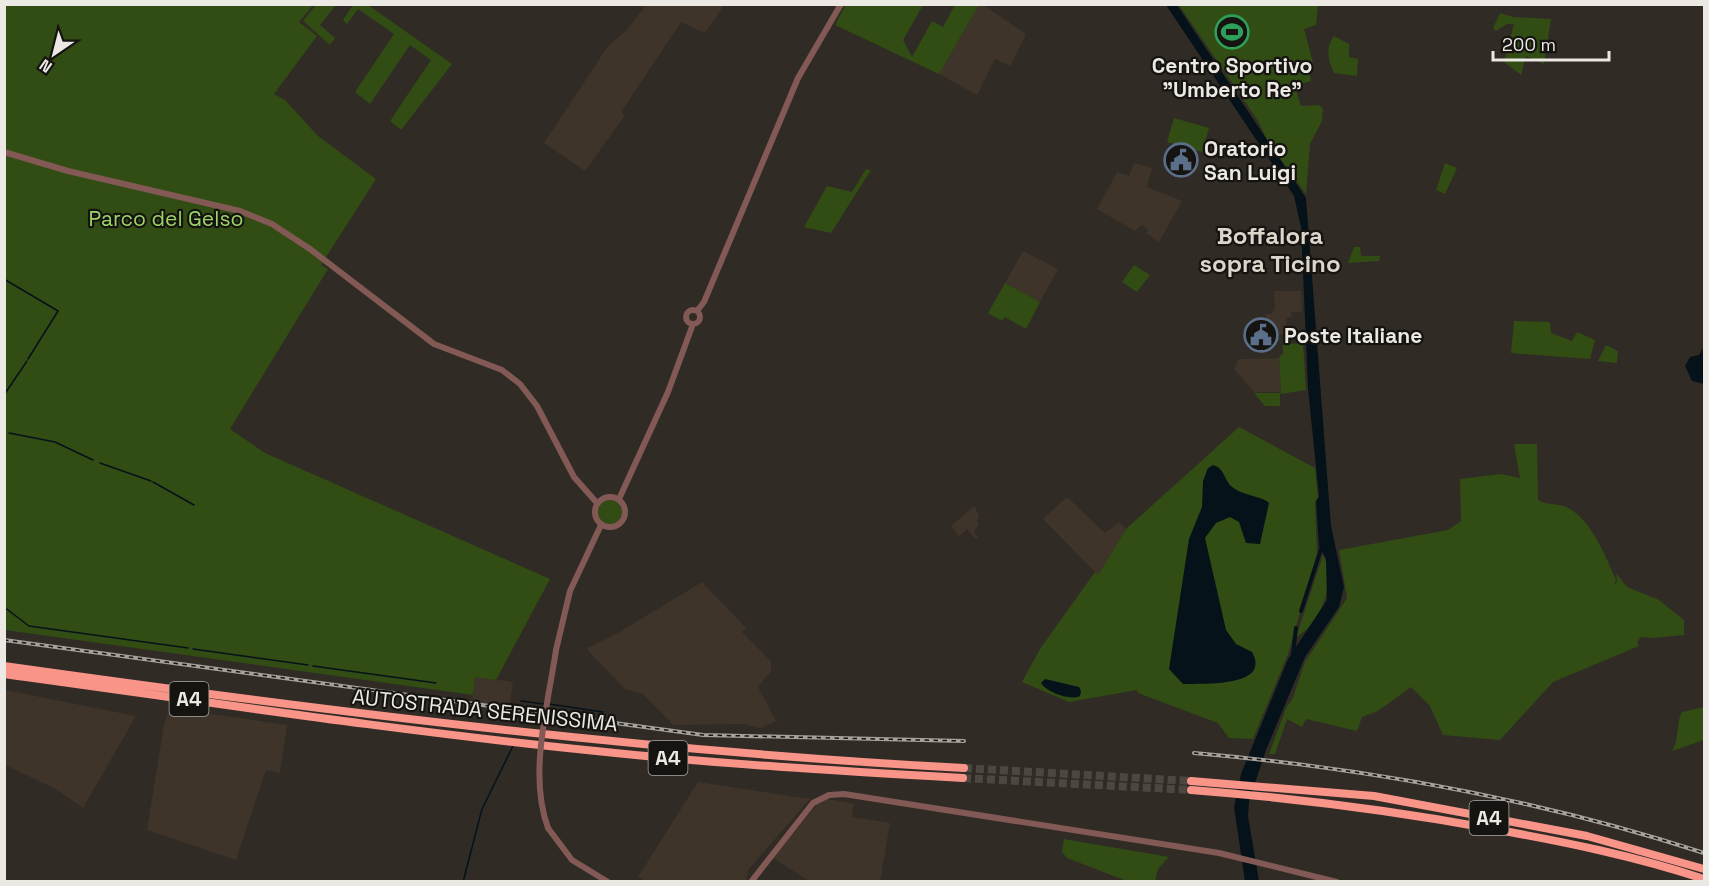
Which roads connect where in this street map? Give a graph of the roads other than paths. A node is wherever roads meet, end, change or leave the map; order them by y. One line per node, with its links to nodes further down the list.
1 (841, 4): 3 (street)
2 (4, 152): 6 (street)
3 (696, 311): 4 (street); 4 (street)
4 (693, 324): 5 (street)
5 (619, 499): 6 (street); 7 (street)
6 (597, 503): 7 (street)
7 (601, 525): 12 (street, bridge)
8 (4, 666): 9 (highway, AUTOSTRADA SERENISSIMA / A4)
9 (4, 674)
10 (1704, 869): 11 (highway, A4)
11 (1704, 879)
12 (608, 882)
13 (751, 882): 14 (street)
14 (1337, 882)

